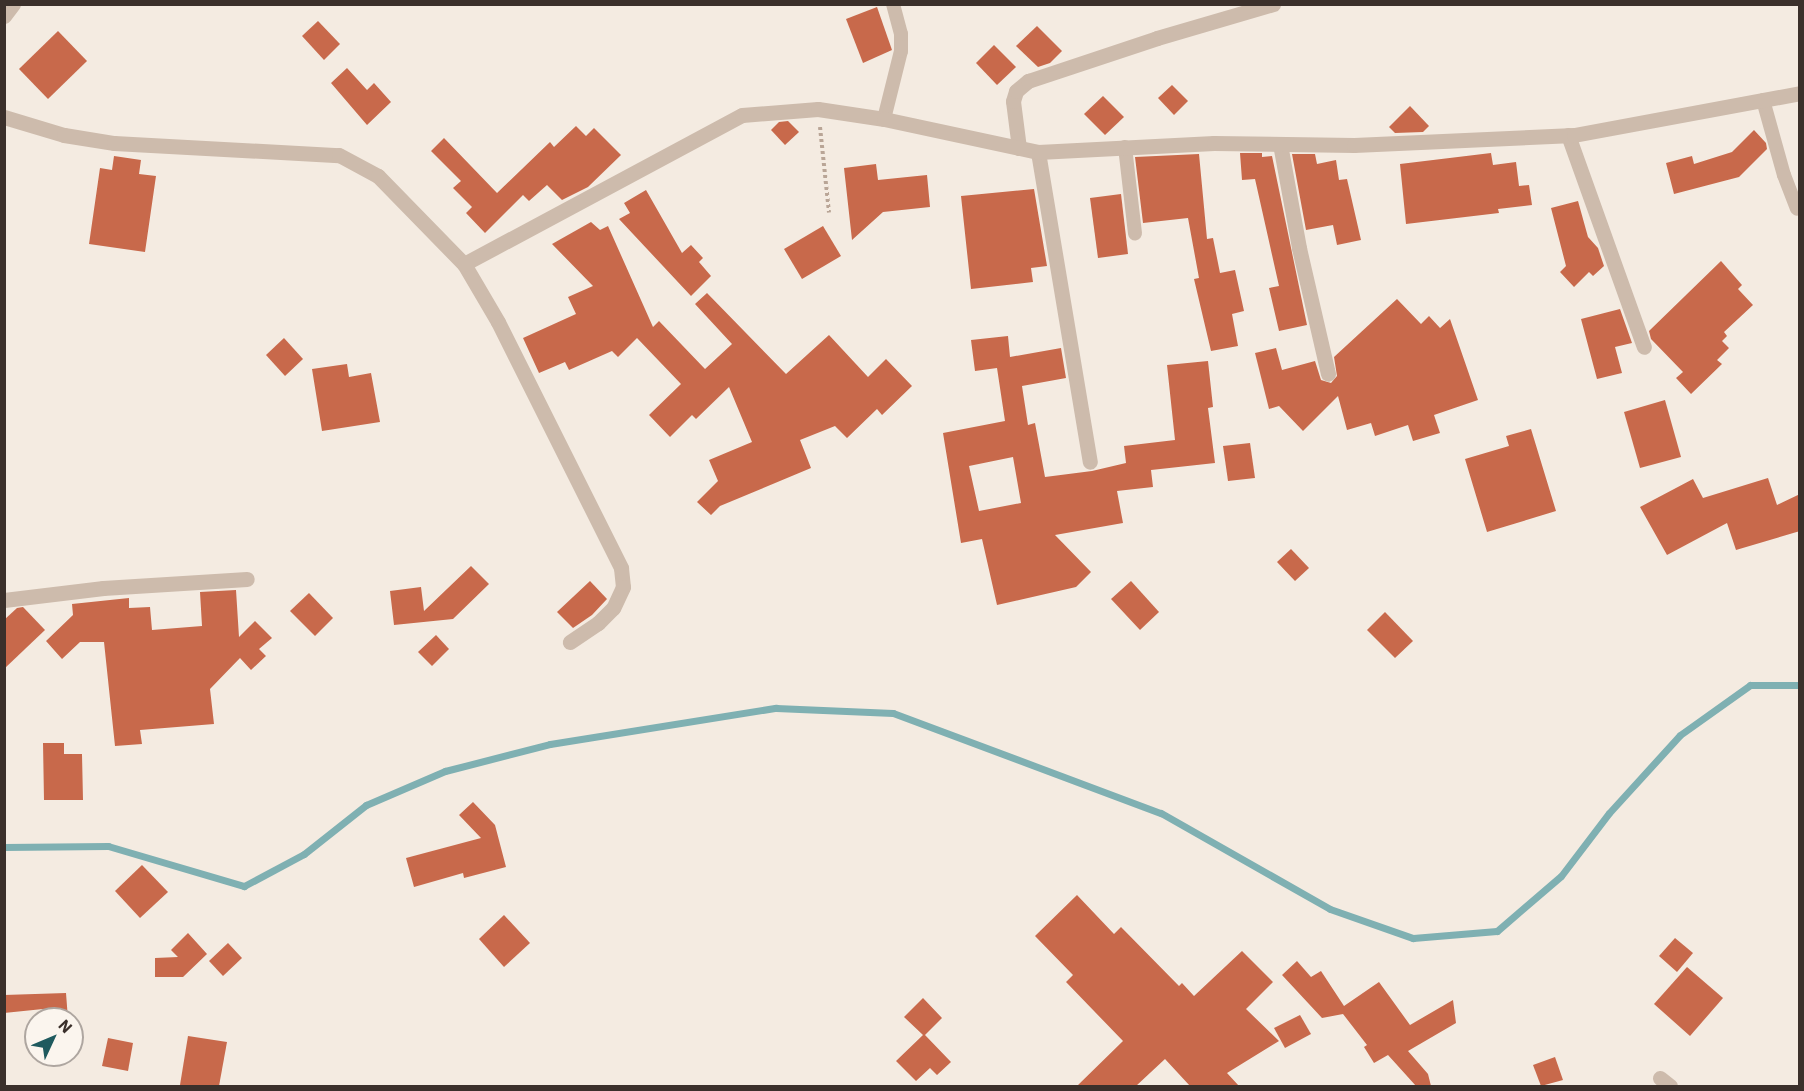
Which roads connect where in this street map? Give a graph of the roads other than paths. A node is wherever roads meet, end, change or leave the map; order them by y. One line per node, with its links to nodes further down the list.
1 (13, 4): 4 (street)
2 (893, 4): 8 (lane)
3 (1273, 4): 12 (street)
4 (4, 16)
5 (1800, 93): 6 (street)
6 (1763, 100): 9 (street); 14 (lane)
7 (4, 117): 16 (street)
8 (884, 119): 12 (street); 16 (street)
9 (1568, 135): 10 (street); 17 (street)
10 (1280, 144): 11 (street); 18 (street)
11 (1125, 147): 13 (street); 15 (lane)
12 (1019, 148): 13 (street)
13 (1038, 152): 19 (street)
14 (1797, 209)
15 (1135, 233)
16 (464, 264): 22 (street)
17 (1644, 347)
18 (1328, 374)
19 (1090, 462)
20 (247, 579): 21 (street)
21 (4, 600)
22 (570, 642)

